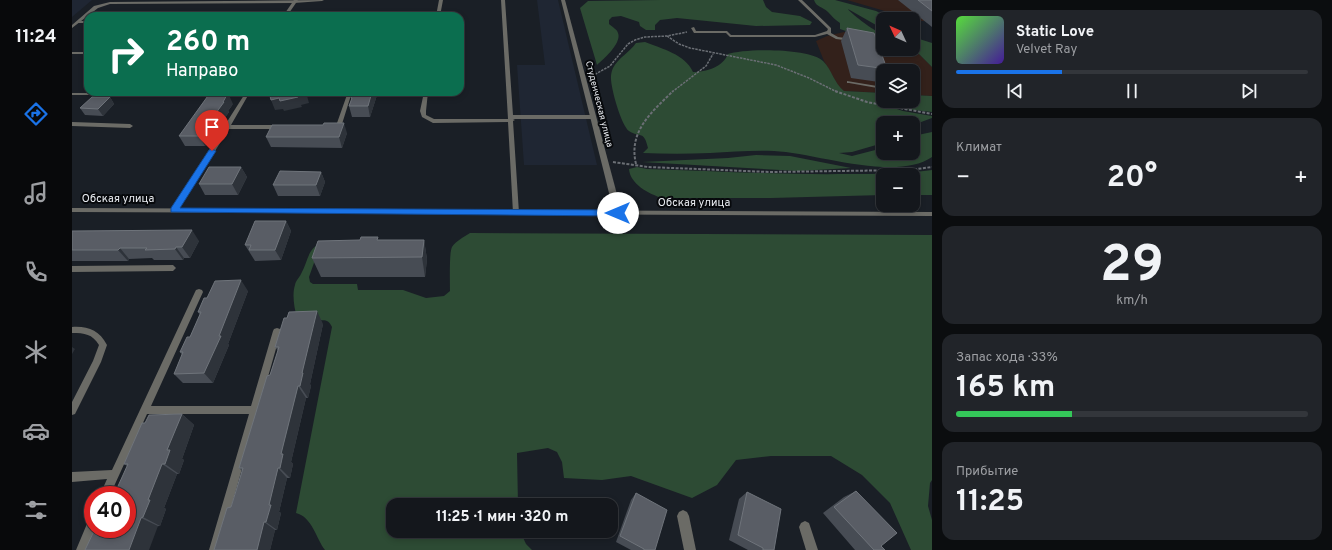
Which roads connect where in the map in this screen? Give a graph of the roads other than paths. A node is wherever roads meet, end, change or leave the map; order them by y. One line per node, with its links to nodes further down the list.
1 (322, 0): 6 (street)
2 (441, 0): 9 (lane)
3 (504, 0): 27 (lane)
4 (563, 0): 26 (street, Студенческая улица)
5 (800, 0): 15 (lane)
6 (295, 1): 7 (street); 8 (lane)
7 (91, 12)
8 (288, 12)
9 (439, 12)
10 (84, 18): 11 (street)
11 (79, 22): 12 (lane); 13 (street)
12 (84, 22)
13 (72, 28)
14 (694, 30): 15 (lane)
15 (828, 33): 16 (lane)
16 (856, 41)
17 (72, 54): 18 (lane)
18 (84, 54)
19 (849, 82): 20 (lane)
20 (876, 87)
21 (72, 94): 22 (lane)
22 (84, 94)
23 (246, 96): 30 (lane)
24 (349, 96): 32 (lane)
25 (425, 96): 27 (lane)
26 (593, 117): 27 (lane); 36 (street, Студенческая улица)
27 (512, 118): 35 (lane)
28 (72, 124): 29 (lane)
29 (130, 126)
30 (227, 127): 31 (lane); 34 (lane)
31 (283, 127)
32 (323, 127)
33 (72, 210): 34 (street, Обская улица)
34 (174, 210): 35 (street, Обская улица)
35 (516, 213): 36 (street, Обская улица)
36 (618, 213): 37 (street, Обская улица)
37 (932, 214)
38 (173, 268): 39 (lane)
39 (72, 269)
40 (199, 292): 43 (lane)
41 (72, 330): 45 (lane)
42 (276, 331): 44 (lane)
43 (144, 410): 44 (lane); 46 (lane)
44 (254, 410): 53 (lane)
45 (72, 411)
46 (115, 474): 47 (lane); 48 (lane)
47 (72, 477)
48 (109, 486)
49 (683, 516): 54 (street)
50 (805, 527): 55 (street)
51 (86, 538): 52 (lane)
52 (81, 550)
53 (214, 550)
54 (690, 550)
55 (812, 550)

